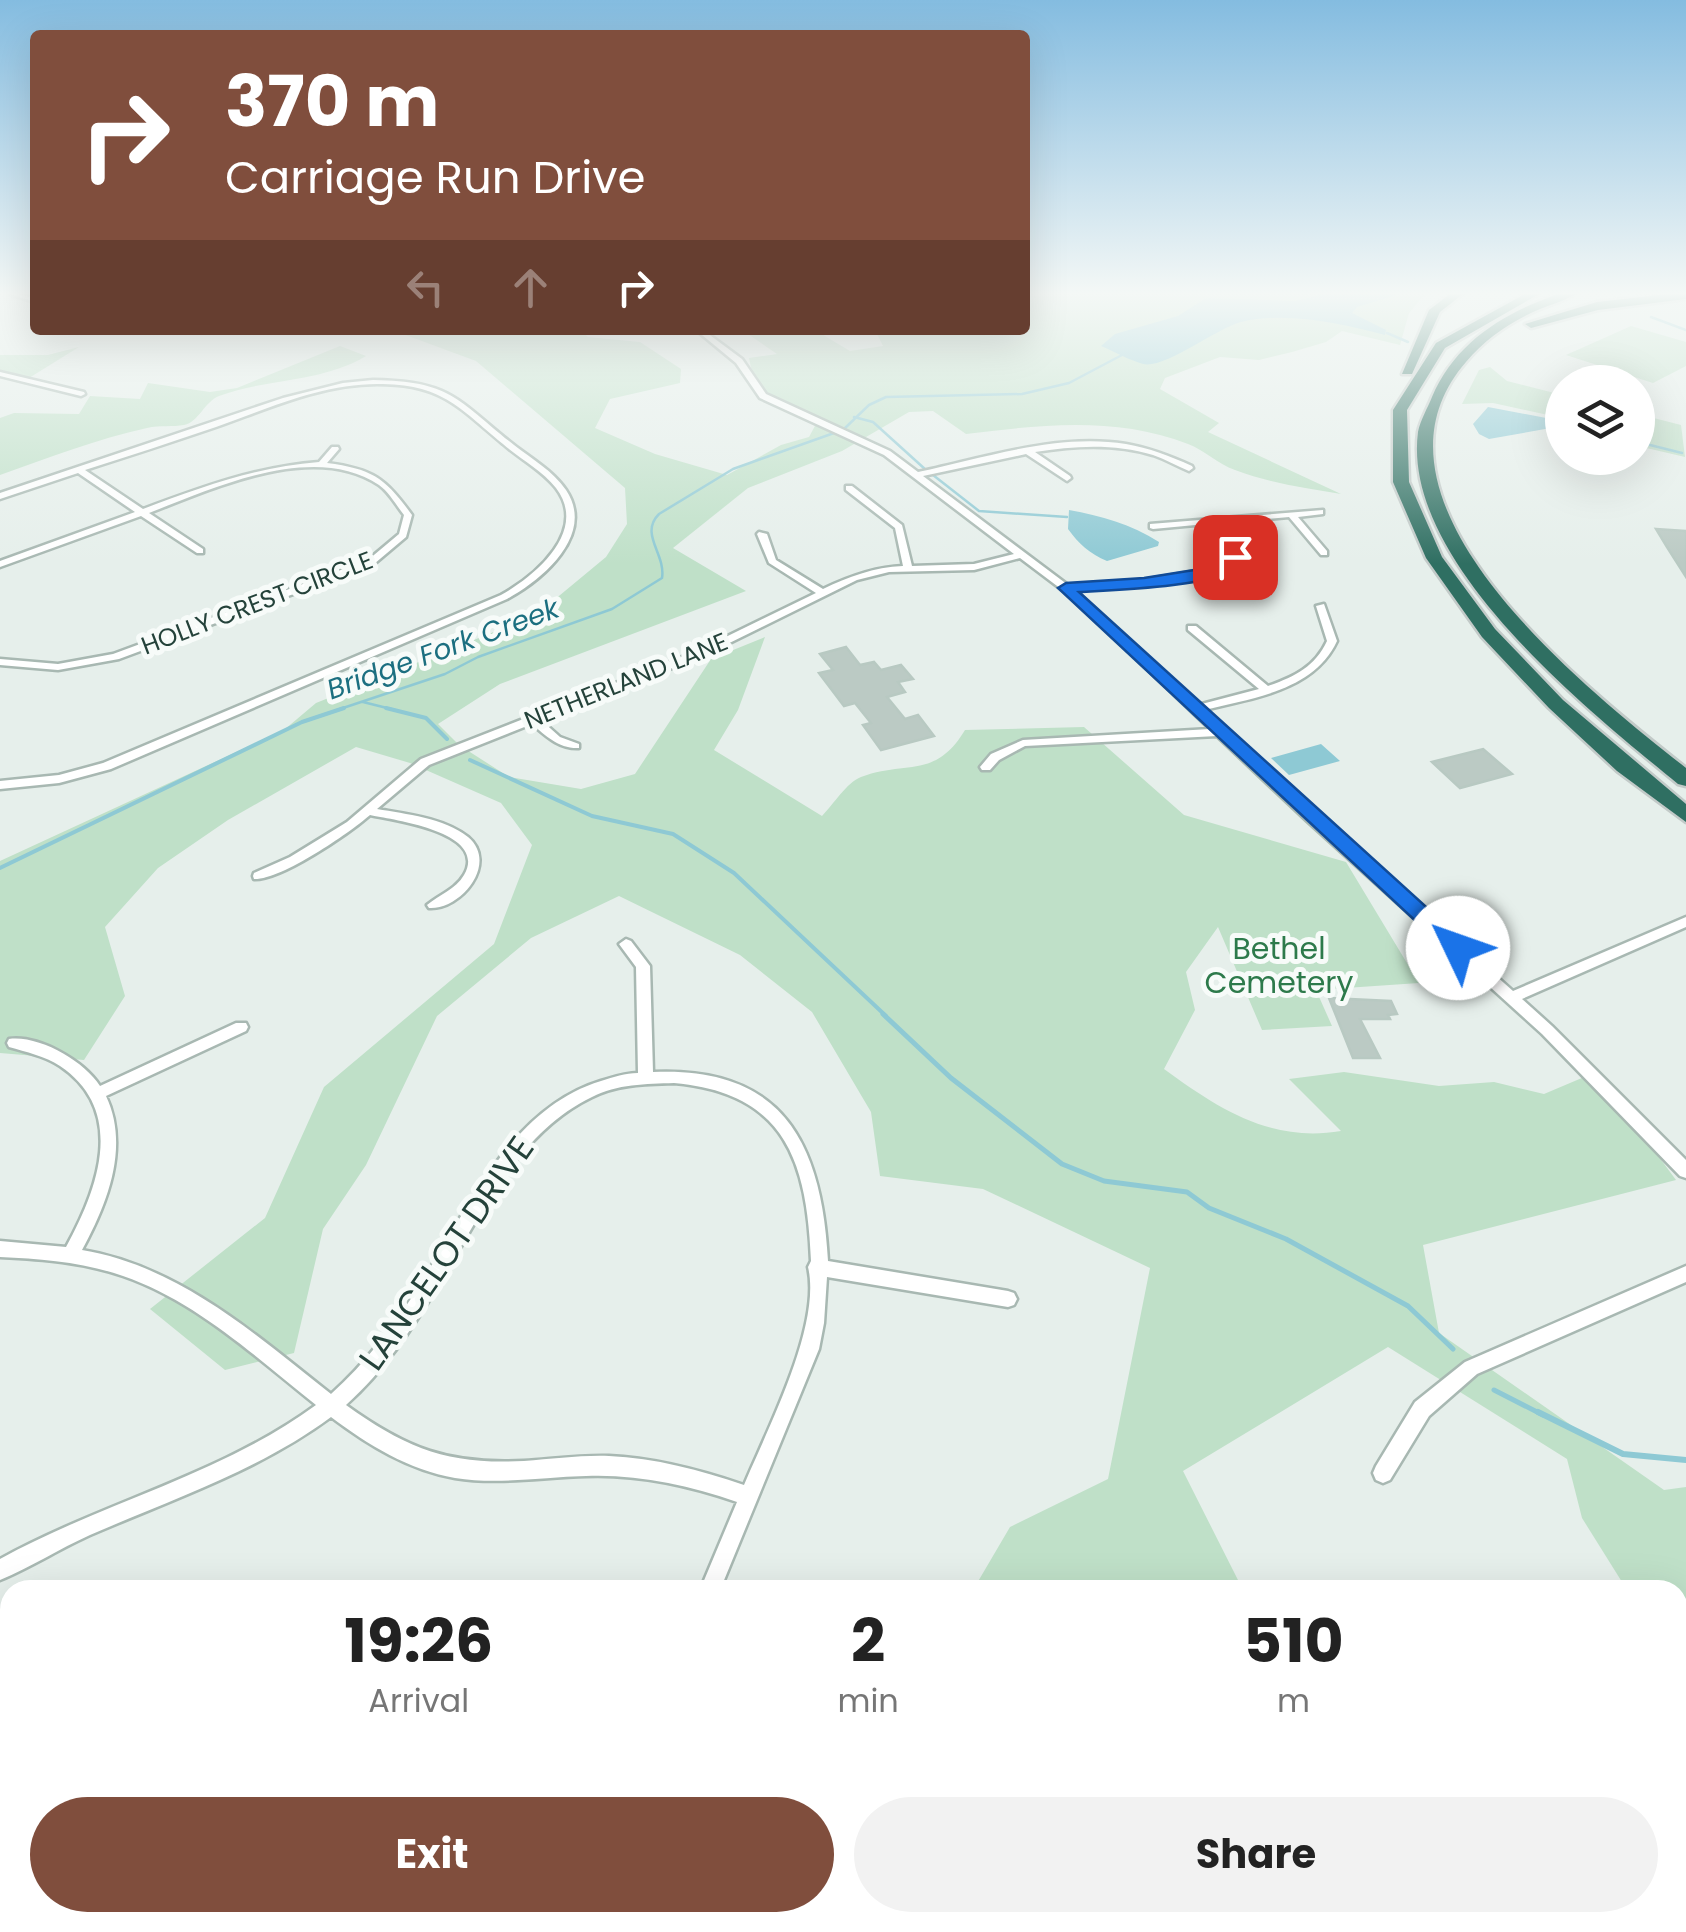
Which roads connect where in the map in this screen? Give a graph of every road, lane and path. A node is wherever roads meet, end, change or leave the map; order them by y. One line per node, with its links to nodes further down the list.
1 (41, 384): 8 (street)
2 (382, 384): 14 (street)
3 (404, 384): 42 (street)
4 (754, 384): 15 (street)
5 (1404, 384): 9 (highway)
6 (1411, 384): 9 (highway)
7 (1442, 384): 41 (highway)
8 (81, 394)
9 (1397, 428): 44 (highway)
10 (335, 448): 12 (street)
11 (1030, 453): 13 (street); 15 (street); 16 (street)
12 (321, 465): 19 (street, HOLLY CREST CIRCLE); 34 (street, HOLLY CREST CIRCLE)
13 (1188, 468)
14 (79, 470): 18 (street); 19 (street)
15 (917, 475): 26 (street)
16 (1066, 478)
17 (849, 488): 29 (street)
18 (0, 496)
19 (142, 512): 25 (street); 28 (street, HOLLY CREST CIRCLE)
20 (1320, 512): 21 (street)
21 (1292, 514): 22 (street); 27 (street)
22 (1208, 522): 23 (street); 30 (street)
23 (1153, 526)
24 (762, 534): 31 (street)
25 (200, 552)
26 (1020, 554): 29 (street, NETHERLAND LANE); 30 (street)
27 (1324, 554)
28 (0, 564)
29 (908, 568): 31 (street, NETHERLAND LANE)
30 (1066, 588): 36 (street)
31 (822, 593): 37 (street, NETHERLAND LANE)
32 (1321, 606): 35 (street)
33 (1192, 628): 35 (street)
34 (0, 662)
35 (1265, 689): 36 (street)
36 (1196, 710): 38 (street)
37 (533, 720): 39 (street); 43 (street, NETHERLAND LANE)
38 (1220, 732): 40 (street); 49 (street)
39 (575, 746)
40 (986, 767)
41 (1686, 779)
42 (0, 785)
43 (368, 811): 45 (street, NETHERLAND LANE); 46 (street)
44 (1686, 815)
45 (259, 876)
46 (434, 906)
47 (1686, 922): 49 (street)
48 (626, 944): 52 (street)
49 (1512, 997): 54 (street)
50 (241, 1027): 53 (street)
51 (14, 1043): 53 (street)
52 (646, 1076): 57 (street, LANCELOT DRIVE); 60 (street, LANCELOT DRIVE)
53 (97, 1094): 56 (street)
54 (1686, 1171)
55 (0, 1249): 56 (street)
56 (72, 1252): 60 (street)
57 (817, 1267): 59 (street); 62 (street, LANCELOT DRIVE)
58 (1686, 1274): 61 (street)
59 (1008, 1300)
60 (332, 1406): 62 (street); 63 (street, LANCELOT DRIVE)
61 (1383, 1473)
62 (749, 1497): 64 (street, LANCELOT DRIVE)
63 (0, 1570)
64 (714, 1580)

